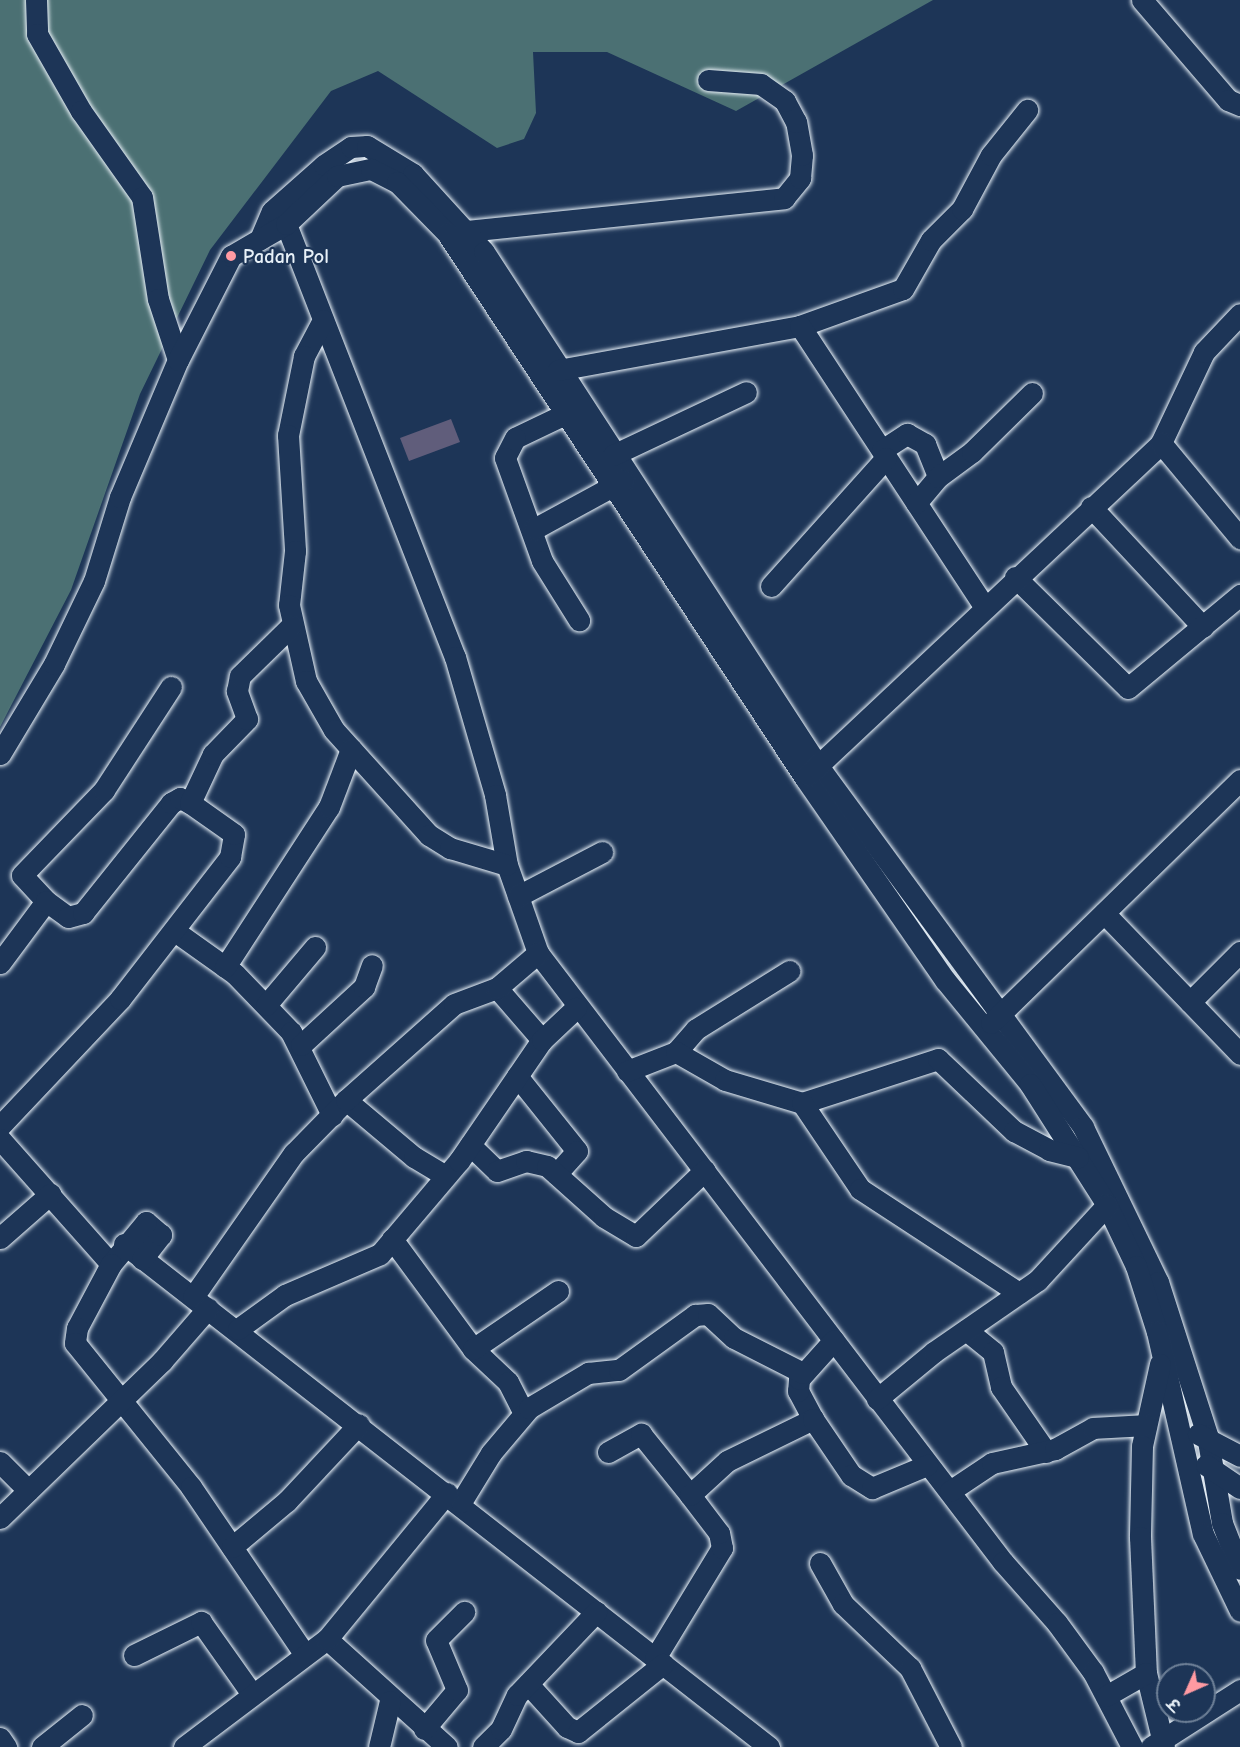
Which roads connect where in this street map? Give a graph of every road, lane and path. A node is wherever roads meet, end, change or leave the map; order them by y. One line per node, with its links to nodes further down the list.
1 (36, 0): 11 (street)
2 (1142, 0): 4 (street)
3 (708, 80): 7 (street)
4 (1240, 105)
5 (1027, 110): 10 (street)
6 (279, 217): 7 (street); 9 (street); 11 (street)
7 (457, 232): 12 (street); 15 (street)
8 (1240, 314): 16 (street)
9 (323, 320): 30 (street); 39 (street)
10 (800, 326): 12 (street); 17 (street)
11 (178, 360): 34 (street)
12 (558, 370): 18 (street)
13 (746, 392): 18 (street)
14 (1032, 393): 19 (street)
15 (565, 414): 20 (street); 23 (street)
16 (1161, 443): 22 (street); 24 (street)
17 (884, 454): 19 (street); 21 (street); 26 (street)
18 (613, 455): 20 (street)
19 (938, 477): 21 (street)
20 (620, 483): 23 (street); 35 (street)
21 (916, 503): 28 (street)
22 (1091, 507): 25 (street); 31 (street)
23 (534, 529): 29 (street)
24 (1240, 538)
25 (1016, 577): 28 (street); 31 (street)
26 (771, 586)
27 (1240, 595): 31 (street)
28 (984, 606): 35 (street)
29 (579, 620)
30 (291, 626): 33 (street); 37 (street)
31 (1203, 627)
32 (171, 687): 41 (street)
33 (351, 749): 39 (street); 49 (street)
34 (0, 754)
35 (812, 772): 55 (street)
36 (1240, 780): 42 (street)
37 (190, 803): 41 (street); 43 (street)
38 (602, 852): 40 (street)
39 (507, 865): 40 (street)
40 (518, 896): 46 (street)
41 (46, 901): 47 (street)
42 (1104, 913): 52 (street); 55 (street)
43 (176, 932): 49 (street); 64 (street)
44 (315, 947): 53 (street)
45 (1240, 952): 52 (street)
46 (538, 953): 51 (street); 54 (street)
47 (0, 963)
48 (372, 965): 57 (street)
49 (225, 967): 53 (street)
50 (789, 971): 58 (street)
51 (497, 988): 56 (street); 63 (street)
52 (1190, 1002): 59 (street)
53 (266, 1005): 57 (street)
54 (576, 1008): 56 (street); 60 (street)
55 (992, 1022): 67 (street); 94 (street)
56 (542, 1040): 61 (street)
57 (301, 1045): 63 (street)
58 (676, 1052): 60 (street); 62 (street)
59 (1240, 1054)
60 (627, 1071): 68 (street)
61 (517, 1076): 66 (street); 69 (street)
62 (802, 1103): 67 (street); 79 (street)
63 (339, 1107): 70 (street); 80 (street)
64 (0, 1126)
65 (0, 1139): 71 (street)
66 (470, 1145): 69 (street); 70 (street)
67 (1078, 1157): 72 (street)
68 (705, 1170): 69 (street); 83 (street)
69 (556, 1174)
70 (446, 1176): 74 (street)
71 (50, 1194): 73 (street); 77 (street)
72 (1107, 1205): 79 (street); 85 (street)
73 (0, 1238)
74 (392, 1239): 81 (street); 84 (street)
75 (124, 1244): 76 (street); 76 (street); 77 (street)
76 (141, 1259): 80 (street)
77 (111, 1264): 88 (street)
78 (558, 1290): 84 (street)
79 (1019, 1293): 82 (street)
80 (201, 1303): 81 (street); 88 (street)
81 (238, 1329): 91 (street)
82 (966, 1330): 87 (street); 96 (street)
83 (834, 1340): 86 (street); 87 (street)
84 (473, 1349): 89 (street)
85 (1162, 1354): 92 (street); 93 (street)
86 (803, 1372): 89 (street); 90 (street)
87 (877, 1399): 100 (street)
88 (118, 1401): 103 (street); 108 (street)
89 (524, 1413): 106 (street)
90 (813, 1419): 100 (street); 105 (street)
91 (359, 1424): 106 (street); 108 (street)
92 (1146, 1425): 96 (street); 118 (street)
93 (1176, 1430): 94 (street); 97 (street)
94 (1207, 1435): 98 (street); 101 (street)
95 (608, 1452): 105 (street)
96 (1046, 1452): 104 (street)
97 (1181, 1456): 101 (street); 111 (street)
98 (1240, 1456)
99 (0, 1462): 103 (street)
100 (927, 1464): 104 (street)
101 (1212, 1467): 102 (street); 110 (street)
102 (1240, 1488)
103 (28, 1490): 107 (street)
104 (950, 1491): 122 (street)
105 (690, 1495): 117 (street)
106 (454, 1498): 113 (street); 114 (street)
107 (0, 1518)
108 (231, 1547): 115 (street)
109 (820, 1563): 135 (street)
110 (1240, 1569)
111 (1240, 1611)
112 (464, 1612): 125 (street)
113 (596, 1612): 117 (street); 119 (street)
114 (327, 1639): 115 (street); 123 (street)
115 (304, 1653): 121 (street)
116 (134, 1655): 121 (street)
117 (659, 1661): 119 (street); 134 (street)
118 (1146, 1673): 122 (street); 127 (street)
119 (528, 1684): 133 (street)
120 (1240, 1690): 127 (street)
121 (252, 1694): 128 (street)
122 (1106, 1696): 136 (street)
123 (390, 1701): 125 (street); 131 (street)
124 (82, 1715): 130 (street)
125 (424, 1729): 132 (street)
126 (0, 1738): 129 (street)
127 (1159, 1744)
128 (189, 1745)
129 (6, 1747)
130 (42, 1747)
131 (379, 1747)
132 (447, 1747)
133 (483, 1747)
134 (769, 1747)
135 (951, 1747)
136 (1132, 1747)

